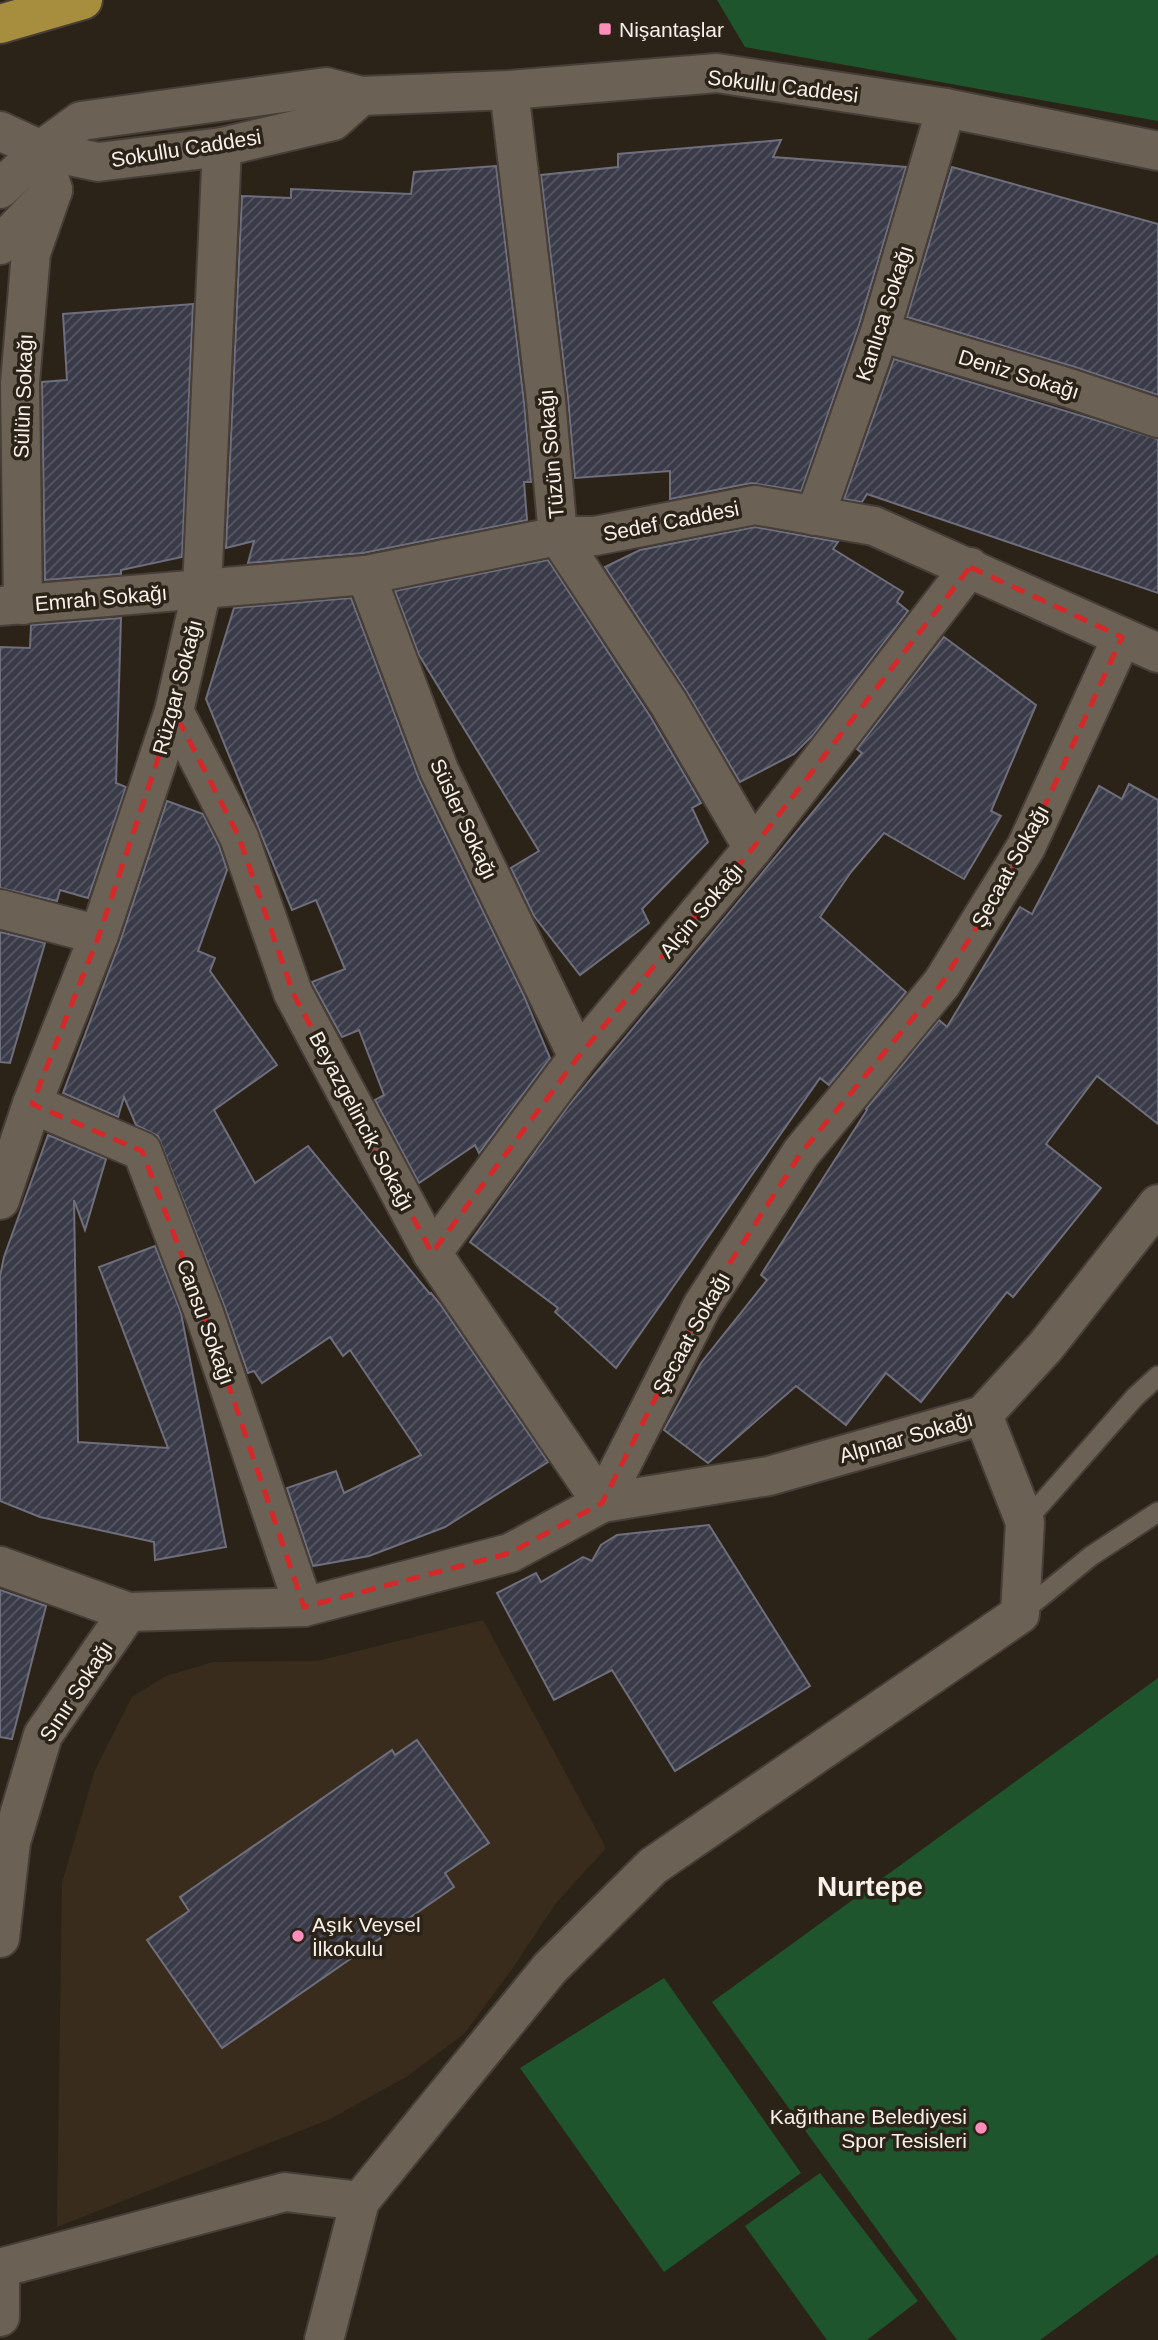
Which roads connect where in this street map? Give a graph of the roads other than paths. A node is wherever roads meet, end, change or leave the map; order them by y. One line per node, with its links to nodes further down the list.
1 (83, 0): 2 (highway)
2 (0, 24)
3 (509, 90): 4 (street, Sokullu Caddesi); 5 (street, Sokullu Caddesi); 17 (street, Tüzün Sokağı)
4 (361, 96): 7 (street, Sokullu Caddesi); 8 (street, Sokullu Caddesi)
5 (946, 108): 9 (street, Sokullu Caddesi); 13 (street, Kanlıca Sokağı)
6 (0, 131): 8 (street)
7 (222, 147): 8 (street, Sokullu Caddesi); 20 (street, Rüzgar Sokağı)
8 (41, 150): 10 (street); 11 (street)
9 (1158, 151)
10 (0, 189)
11 (54, 190): 12 (street); 14 (street, Sülün Sokağı)
12 (0, 245)
13 (880, 332): 15 (street, Deniz Sokağı); 16 (street, Kanlıca Sokağı)
14 (10, 384): 21 (street, Sülün Sokağı)
15 (1158, 418)
16 (815, 516): 17 (street, Sedef Caddesi); 18 (street, Sedef Caddesi)
17 (558, 536): 19 (street, Sedef Caddesi); 25 (street, Tüzün Sokağı)
18 (970, 567): 22 (street, Sedef Caddesi); 25 (street, Alçin Sokağı)
19 (366, 575): 20 (street, Sedef Caddesi); 28 (street, Süsler Sokağı)
20 (202, 589): 21 (street, Emrah Sokağı); 24 (street, Rüzgar Sokağı)
21 (12, 606)
22 (1122, 637): 23 (street, Sedef Caddesi); 35 (street, Şecaat Sokağı)
23 (1158, 653)
24 (174, 712): 27 (street, Rüzgar Sokağı); 32 (street, Beyazgelincik Sokağı)
25 (753, 848): 28 (street, Alçin Sokağı)
26 (0, 909): 27 (street)
27 (99, 935): 29 (street, Rüzgar Sokağı)
28 (578, 1057): 32 (street, Alçin Sokağı)
29 (32, 1104): 30 (street, Rüzgar Sokağı); 39 (street, Cansu Sokağı)
30 (0, 1200)
31 (1158, 1204): 34 (street, Alpınar Sokağı)
32 (432, 1253): 35 (street, Beyazgelincik Sokağı)
33 (1158, 1376): 37 (lane)
34 (983, 1415): 35 (street, Alpınar Sokağı); 37 (street)
35 (602, 1503): 39 (street)
36 (1158, 1512): 41 (lane)
37 (1025, 1522): 41 (street)
38 (0, 1566): 40 (street)
39 (304, 1607): 40 (street)
40 (128, 1612): 42 (street, Sınır Sokağı)
41 (1020, 1614): 43 (street)
42 (0, 1938)
43 (360, 2201): 44 (street); 45 (street)
44 (0, 2290)
45 (324, 2340)

